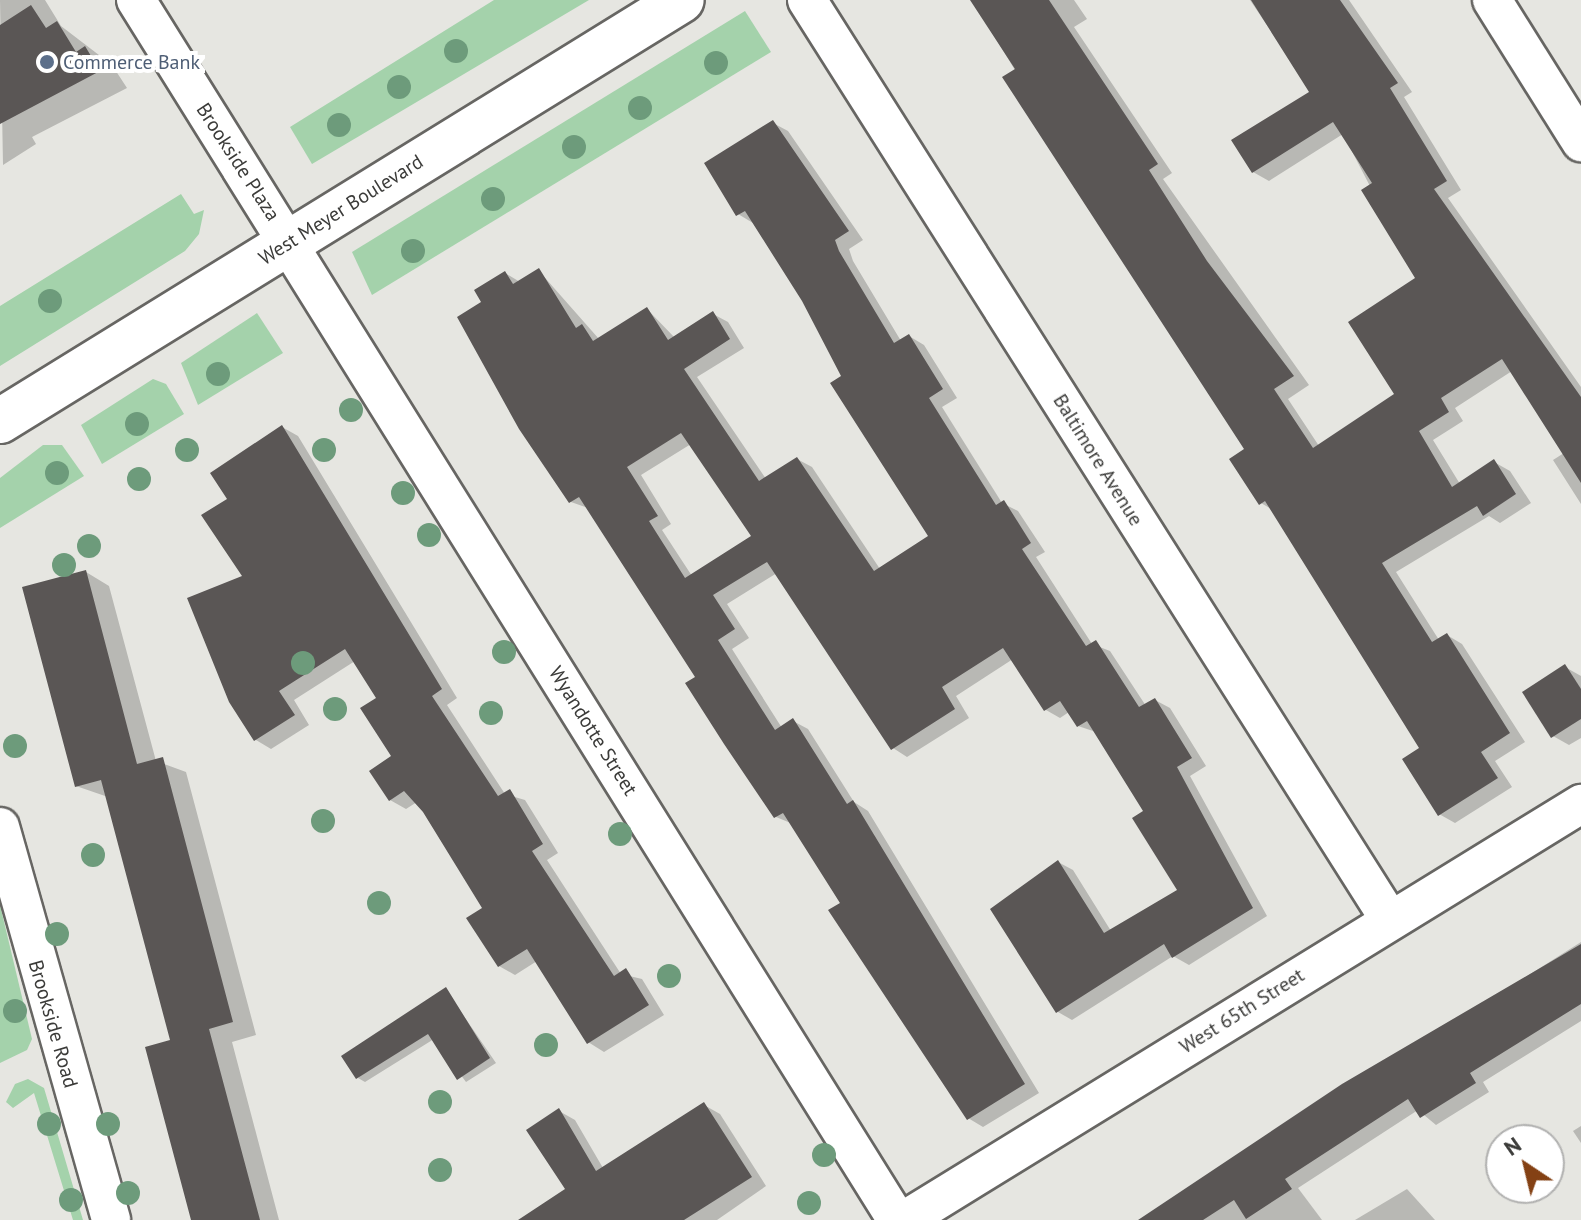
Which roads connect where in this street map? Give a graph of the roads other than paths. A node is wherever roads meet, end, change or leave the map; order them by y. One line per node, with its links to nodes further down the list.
1 (136, 0): 6 (street, Brookside Plaza)
2 (682, 0): 6 (main road, West Meyer Boulevard)
3 (807, 0): 10 (street, Baltimore Avenue)
4 (1492, 0): 5 (street)
5 (1581, 142)
6 (289, 242): 7 (main road, West Meyer Boulevard); 12 (street, Wyandotte Street)
7 (0, 421)
8 (1581, 804): 10 (street, West 65th Street)
9 (0, 827): 11 (street, Brookside Road)
10 (1390, 920): 13 (street, West 65th Street)
11 (111, 1220)
12 (897, 1220)
13 (905, 1220)

